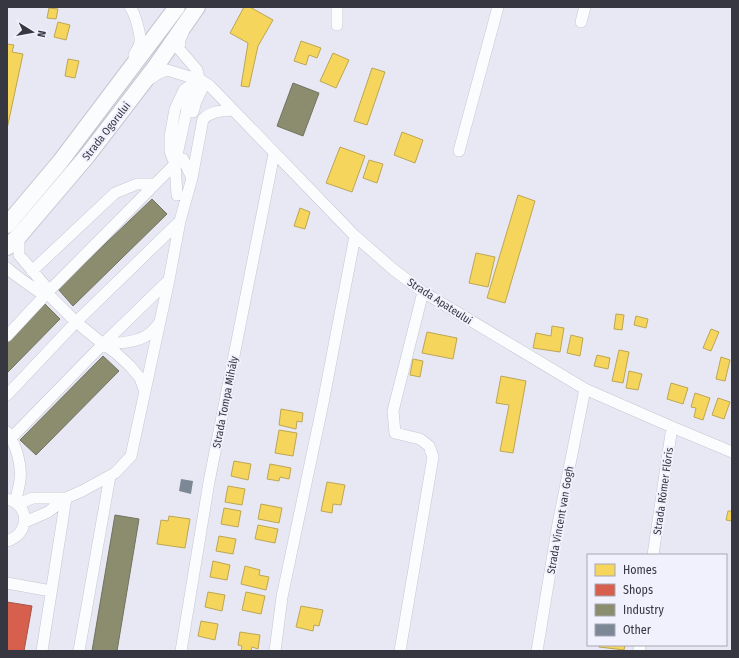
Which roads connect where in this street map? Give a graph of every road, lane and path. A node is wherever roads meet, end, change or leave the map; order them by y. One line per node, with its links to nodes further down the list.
1 (130, 7): 11 (street)
2 (177, 7): 11 (highway, Strada Ogorului)
3 (337, 7): 8 (street)
4 (498, 7): 13 (street)
5 (586, 7): 7 (street)
6 (195, 10): 9 (street, Strada Apateului); 10 (highway, Strada Ogorului)
7 (581, 22)
8 (337, 25)
9 (202, 81): 10 (street); 12 (street, Strada Apateului); 15 (street); 15 (street)
10 (143, 83): 19 (highway, Strada Ogorului)
11 (107, 99): 19 (highway, Strada Ogorului)
12 (232, 110): 14 (street, Strada Apateului); 16 (street)
13 (459, 151)
14 (274, 154): 20 (street, Strada Apateului); 47 (street, Strada Tompa Mihály)
15 (179, 161): 16 (street); 17 (street); 18 (street)
16 (192, 178): 18 (street)
17 (155, 184): 23 (street); 26 (street)
18 (180, 221): 24 (street); 27 (street)
19 (13, 230): 21 (highway, Strada Ogorului); 23 (street)
20 (355, 236): 25 (street, Strada Apateului); 48 (street)
21 (7, 247)
22 (7, 268): 26 (street)
23 (32, 271): 26 (street)
24 (169, 280): 28 (street); 30 (street)
25 (423, 292): 31 (street, Strada Apateului); 49 (street)
26 (47, 293): 27 (street); 29 (street)
27 (76, 322): 30 (street); 33 (street)
28 (160, 322): 30 (street); 32 (street)
29 (7, 336)
30 (103, 344): 32 (street); 35 (street)
31 (585, 389): 34 (street, Strada Apateului); 50 (street, Strada Vincent van Gogh)
32 (145, 393): 37 (street)
33 (7, 395)
34 (672, 427): 36 (street, Strada Apateului); 42 (street, Strada Rómer Flóris)
35 (9, 435): 39 (street)
36 (732, 452)
37 (110, 476): 38 (street); 46 (street)
38 (66, 498): 39 (street); 40 (street); 44 (street)
39 (13, 502): 40 (street)
40 (25, 522): 41 (street)
41 (7, 542)
42 (653, 554)
43 (7, 583): 44 (street)
44 (51, 591): 45 (street)
45 (42, 651)
46 (79, 651)
47 (181, 651)
48 (275, 651)
49 (400, 651)
50 (537, 651)

